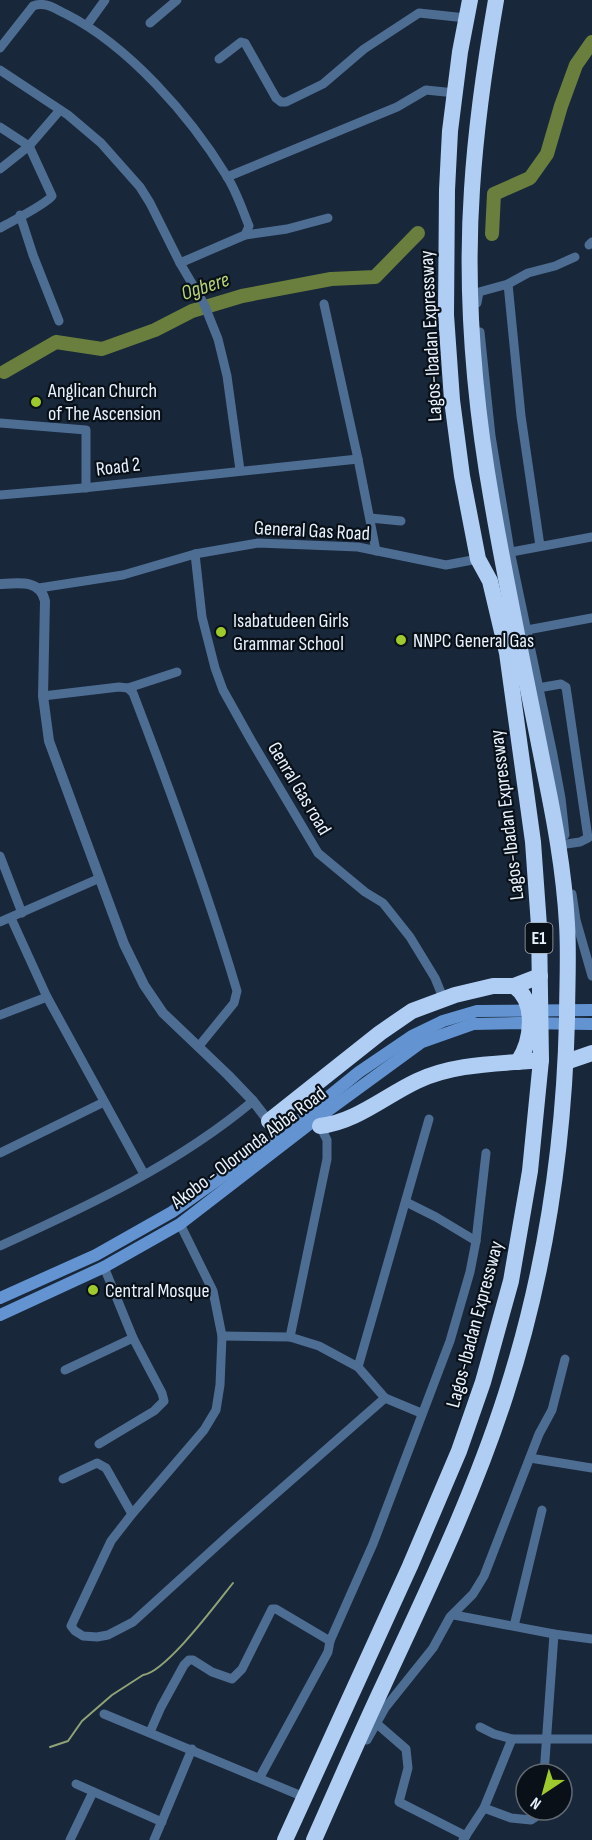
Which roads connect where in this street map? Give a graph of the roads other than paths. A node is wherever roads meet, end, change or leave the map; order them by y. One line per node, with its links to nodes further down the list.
1 (105, 0): 7 (street)
2 (177, 0): 6 (street)
3 (470, 0): 5 (highway, Lagos-Ibadan Expressway / E1)
4 (496, 0): 36 (highway, Lagos-Ibadan Expressway / E1)
5 (466, 18): 9 (street); 11 (highway, Lagos-Ibadan Expressway / E1)
6 (150, 23)
7 (87, 25): 8 (street); 16 (street)
8 (0, 48)
9 (219, 59)
10 (0, 70): 12 (street)
11 (455, 93): 16 (street); 38 (highway, Lagos-Ibadan Expressway / E1)
12 (60, 110): 14 (street); 22 (street)
13 (0, 126): 14 (street)
14 (29, 146): 15 (street); 17 (street)
15 (0, 169)
16 (227, 177): 20 (street)
17 (20, 215): 19 (street); 25 (street)
18 (328, 218): 20 (street)
19 (0, 228)
20 (245, 235): 22 (street)
21 (575, 256): 23 (street)
22 (180, 262): 28 (street)
23 (508, 284): 34 (street); 36 (street)
24 (324, 304): 27 (street)
25 (59, 321)
26 (0, 423): 29 (street)
27 (358, 459): 28 (street, Road 2); 31 (street)
28 (240, 470): 29 (street, Road 2)
29 (86, 488): 30 (street, Road 2)
30 (0, 495)
31 (370, 518): 32 (street); 35 (street)
32 (400, 521)
33 (592, 537): 34 (street)
34 (540, 546): 36 (street)
35 (376, 551): 37 (street, General Gas Road); 38 (street, General Gas Road)
36 (505, 553): 42 (street); 66 (highway, Lagos-Ibadan Expressway / E1)
37 (195, 554): 40 (street, General Gas Road); 57 (street, Genral Gas road)
38 (478, 559): 53 (highway, Lagos-Ibadan Expressway / E1)
39 (0, 584): 40 (street)
40 (39, 588): 46 (street)
41 (592, 618): 42 (street)
42 (527, 630): 45 (street)
43 (177, 672): 44 (street)
44 (128, 688): 46 (street); 62 (street)
45 (538, 688): 47 (street); 47 (street)
46 (43, 696): 49 (street)
47 (566, 844): 54 (street)
48 (0, 856): 50 (street)
49 (100, 878): 50 (street); 62 (street)
50 (22, 913): 51 (street)
51 (11, 918): 52 (street); 56 (street)
52 (0, 922)
53 (540, 976): 55 (highway); 64 (highway, Lagos-Ibadan Expressway / E1)
54 (592, 976)
55 (514, 986): 57 (highway); 65 (highway)
56 (47, 997): 59 (street); 68 (street)
57 (444, 1000): 70 (highway)
58 (590, 1010): 60 (main road)
59 (0, 1015)
60 (519, 1016): 61 (main road); 71 (main road, Akobo - Olorunda Abba Road); 72 (main road, Akobo - Olorunda Abba Road)
61 (592, 1024)
62 (199, 1046): 67 (street)
63 (592, 1053): 66 (highway)
64 (540, 1060): 65 (highway); 116 (highway, Lagos-Ibadan Expressway / E1)
65 (518, 1062): 71 (highway)
66 (566, 1062): 124 (highway, Lagos-Ibadan Expressway / E1)
67 (253, 1101): 70 (street); 75 (street)
68 (104, 1102): 73 (street); 75 (street)
69 (429, 1119): 76 (street)
70 (268, 1121): 72 (street)
71 (313, 1126): 77 (main road, Akobo - Olorunda Abba Road); 86 (street)
72 (280, 1136): 80 (main road, Akobo - Olorunda Abba Road)
73 (0, 1153)
74 (486, 1154): 78 (street)
75 (144, 1174): 79 (street)
76 (406, 1202): 78 (street); 89 (street)
77 (180, 1224): 81 (main road, Akobo - Olorunda Abba Road); 85 (street)
78 (476, 1241): 92 (street)
79 (0, 1246)
80 (113, 1246): 81 (main road); 83 (main road, Akobo - Olorunda Abba Road)
81 (120, 1259): 82 (main road, Akobo - Olorunda Abba Road)
82 (104, 1267): 84 (main road, Akobo - Olorunda Abba Road); 87 (street)
83 (0, 1298)
84 (0, 1315)
85 (222, 1336): 86 (street); 98 (street)
86 (290, 1337): 89 (street)
87 (133, 1338): 90 (street); 93 (street)
88 (565, 1359): 94 (street)
89 (358, 1367): 91 (street)
90 (65, 1370)
91 (385, 1398): 92 (street); 98 (street)
92 (421, 1413): 103 (street)
93 (99, 1444)
94 (530, 1458): 95 (street); 99 (street)
95 (592, 1468)
96 (63, 1479): 98 (street)
97 (542, 1510): 100 (street)
98 (132, 1514)
99 (454, 1615): 100 (street); 105 (street)
100 (514, 1626): 101 (street)
101 (554, 1634): 102 (street); 108 (street)
102 (592, 1639)
103 (330, 1641): 107 (street); 113 (street)
104 (104, 1714): 107 (street)
105 (376, 1723): 120 (street); 125 (street)
106 (480, 1727): 109 (street)
107 (150, 1732): 111 (street)
108 (547, 1738): 109 (street); 110 (street); 112 (street)
109 (512, 1739): 117 (street)
110 (592, 1739)
111 (192, 1749): 113 (street); 119 (street)
112 (545, 1762)
113 (260, 1777): 116 (street)
114 (76, 1784): 115 (street)
115 (93, 1792): 119 (street); 121 (street)
116 (304, 1797): 123 (highway, Lagos-Ibadan Expressway / E1)
117 (484, 1808): 118 (street); 120 (street)
118 (514, 1818)
119 (162, 1822): 122 (street)
120 (464, 1838)
121 (70, 1840)
122 (154, 1840)
123 (285, 1840)
124 (314, 1840)
125 (321, 1840)

